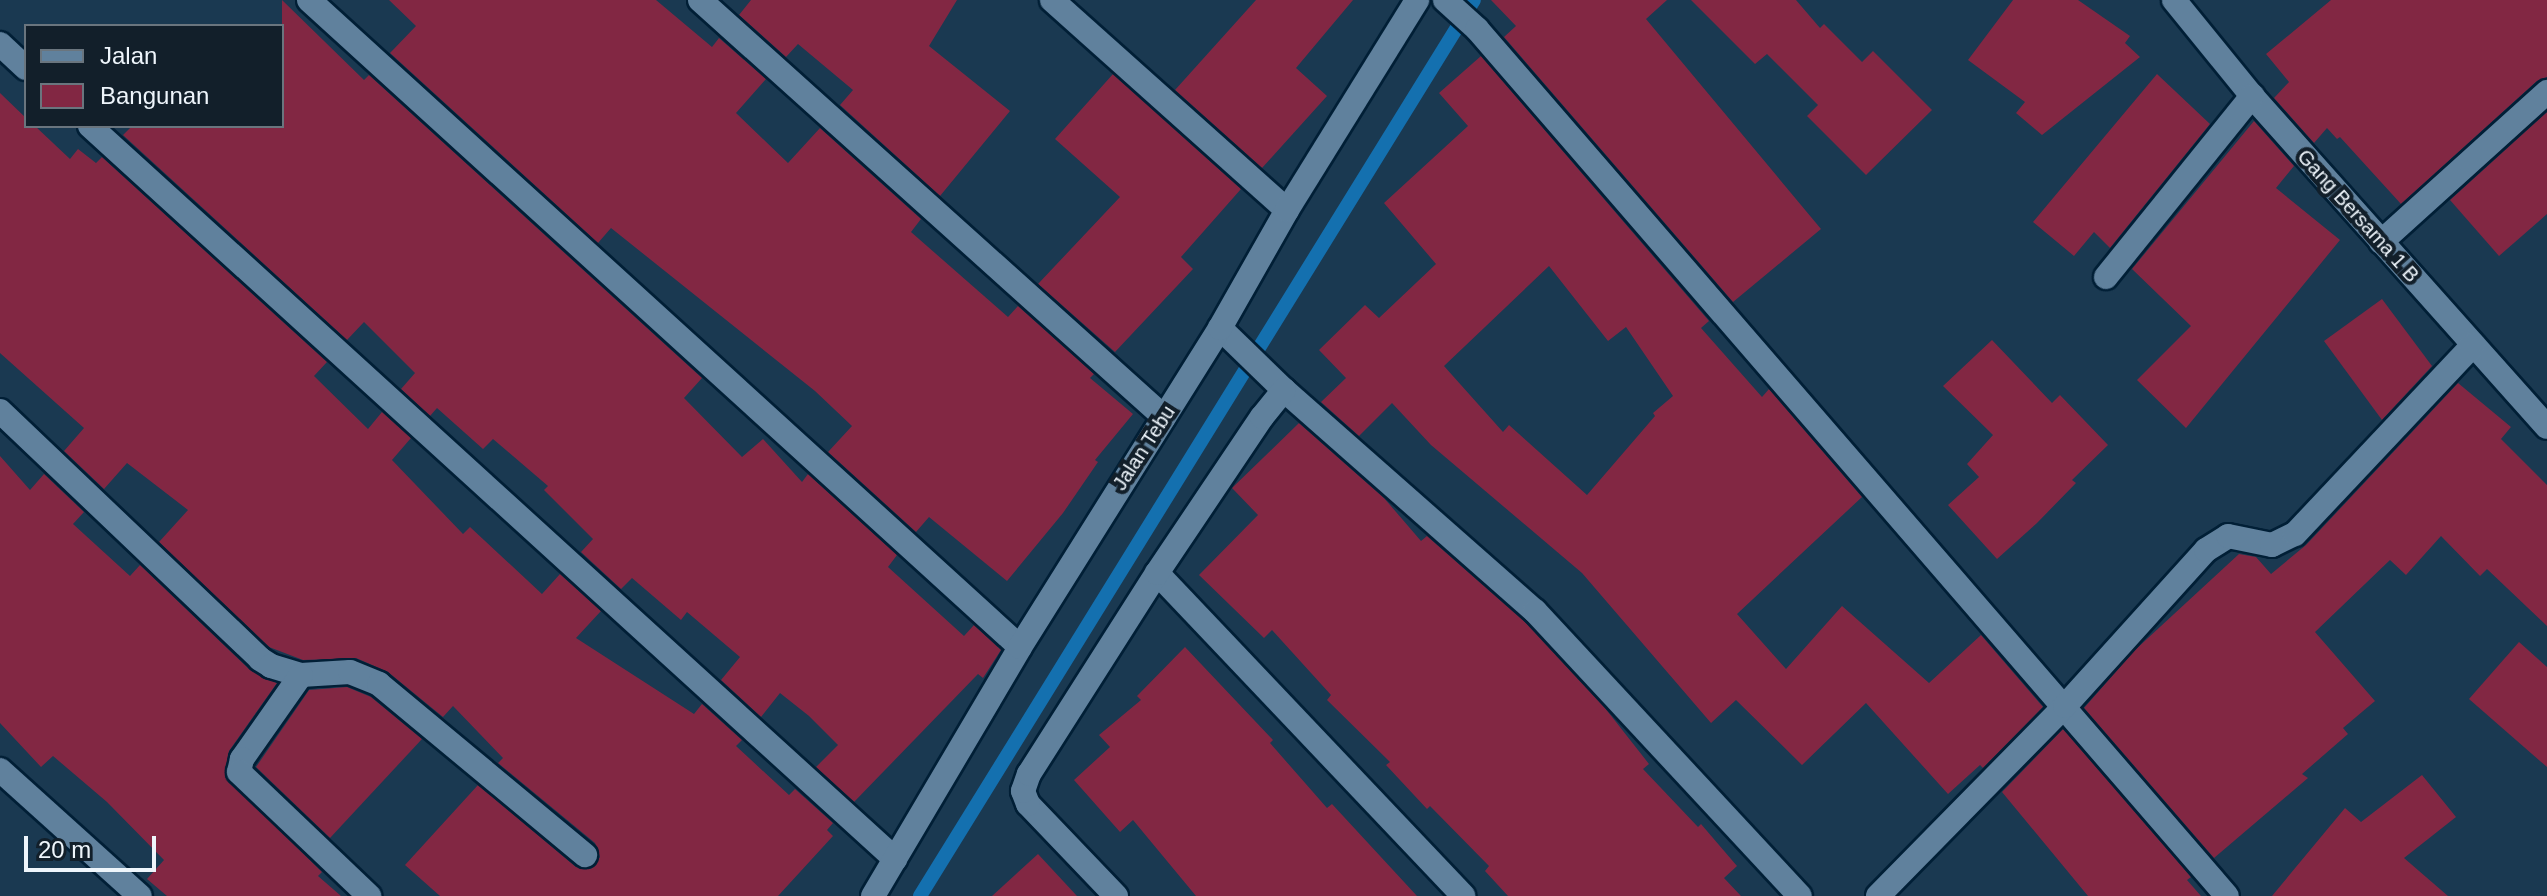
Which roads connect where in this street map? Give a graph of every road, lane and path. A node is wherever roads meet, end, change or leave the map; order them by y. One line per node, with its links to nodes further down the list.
1 (309, 0): 22 (street)
2 (700, 0): 19 (street)
3 (1052, 0): 12 (street)
4 (1416, 0): 12 (street, Jalan Tebu)
5 (1445, 0): 24 (street)
6 (2174, 0): 10 (street, Gang Bersama 1 B)
7 (0, 44): 8 (street)
8 (24, 66)
9 (2547, 92): 13 (street)
10 (2252, 96): 13 (street, Gang Bersama 1 B); 14 (street)
11 (92, 128): 27 (street)
12 (1287, 210): 15 (street, Jalan Tebu)
13 (2381, 242): 16 (street, Gang Bersama 1 B)
14 (2106, 277)
15 (1226, 334): 17 (street); 19 (street, Jalan Tebu)
16 (2473, 345): 20 (street, Gang Bersama 1 B); 24 (street)
17 (1280, 386): 21 (street); 33 (street)
18 (0, 411): 23 (street)
19 (1164, 417): 22 (street, Jalan Tebu)
20 (2547, 427)
21 (1157, 573): 31 (street); 32 (street)
22 (1020, 647): 27 (street, Jalan Tebu)
23 (301, 675): 26 (street); 29 (street)
24 (2065, 706): 34 (street); 35 (street)
25 (0, 770): 28 (street)
26 (585, 855)
27 (895, 859): 30 (street, Jalan Tebu)
28 (140, 896)
29 (369, 896)
30 (873, 896)
31 (1116, 896)
32 (1463, 896)
33 (1800, 896)
34 (1878, 896)
35 (2227, 896)

